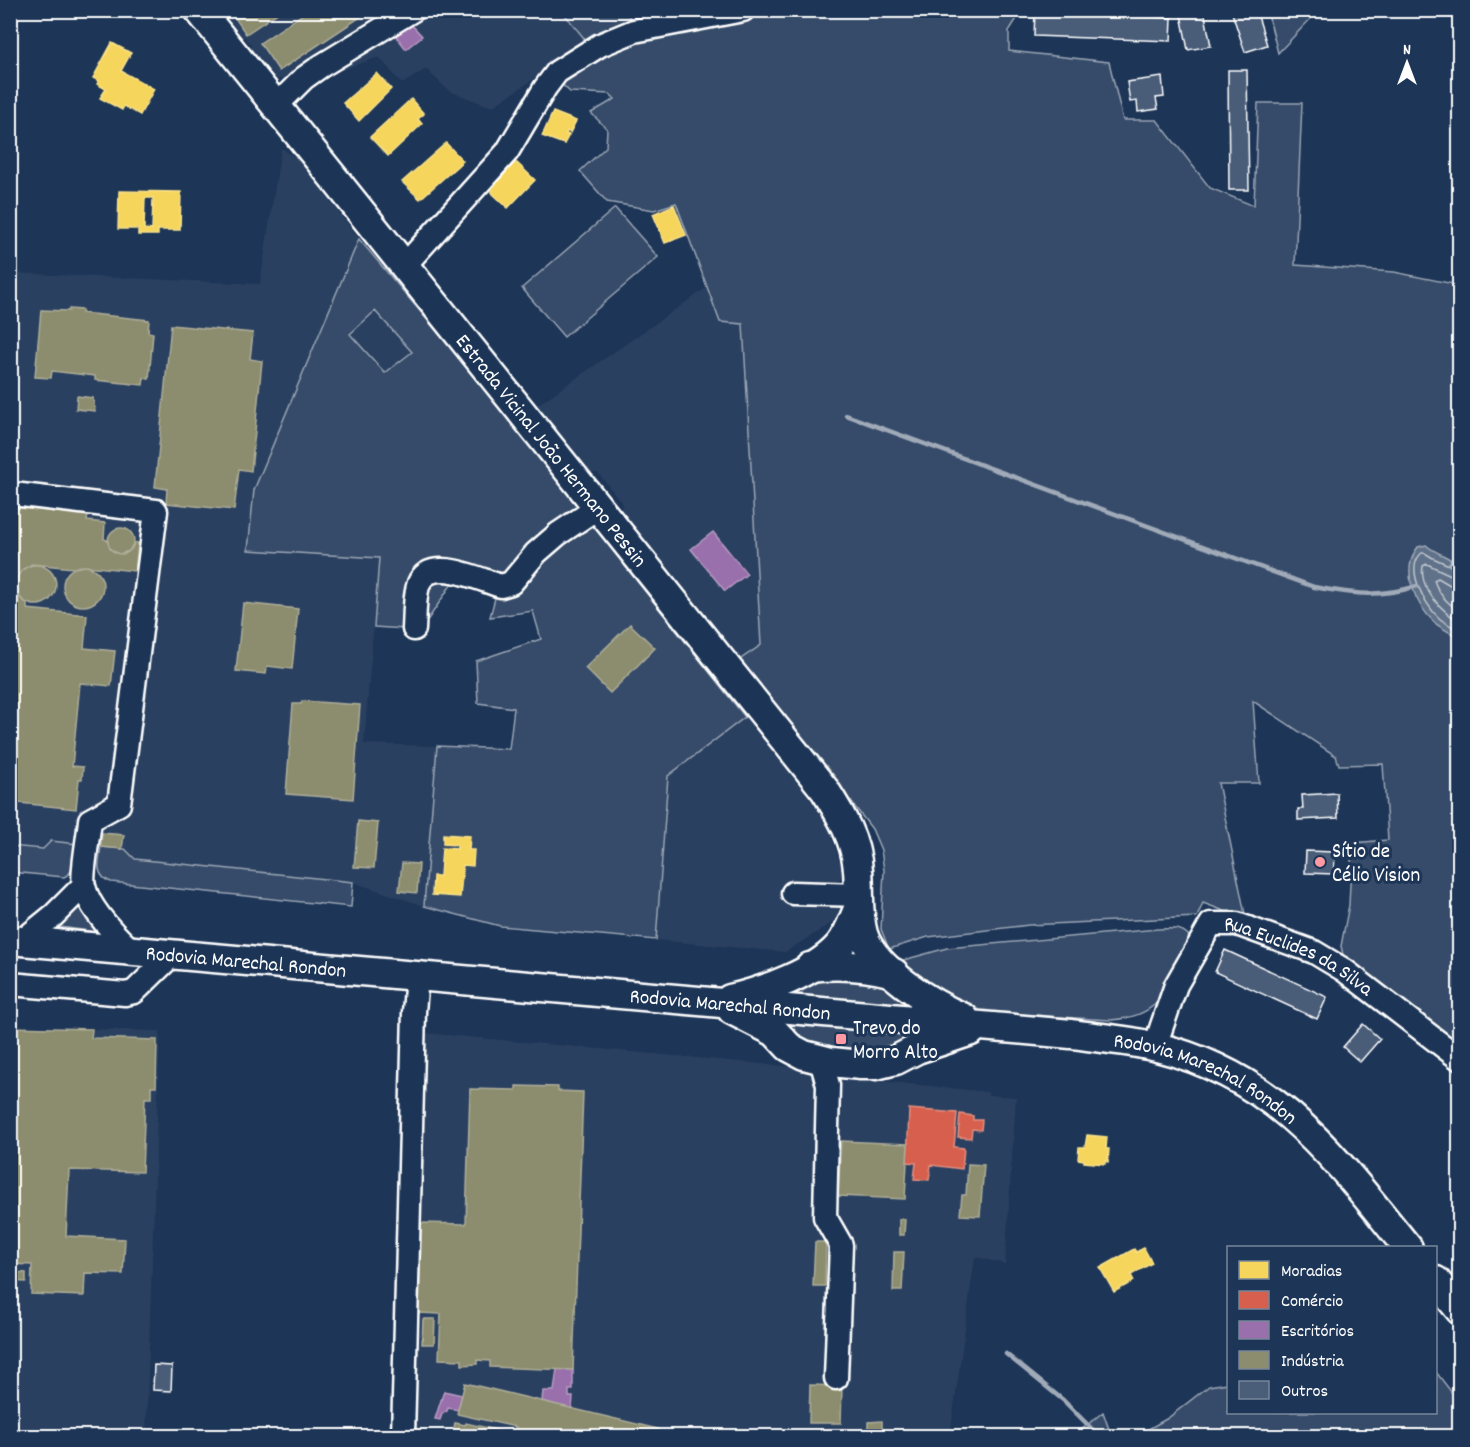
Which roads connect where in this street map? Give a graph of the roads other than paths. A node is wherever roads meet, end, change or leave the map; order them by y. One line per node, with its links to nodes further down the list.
1 (414, 10): 5 (street)
2 (743, 10): 4 (street)
3 (204, 12): 5 (main road, Estrada Vicinal João Hermano Pessin)
4 (635, 21): 6 (street)
5 (275, 107): 6 (main road, Estrada Vicinal João Hermano Pessin)
6 (405, 265): 8 (main road, Estrada Vicinal João Hermano Pessin)
7 (13, 494): 10 (street)
8 (597, 508): 9 (street); 12 (main road, Estrada Vicinal João Hermano Pessin)
9 (414, 629)
10 (83, 886): 13 (street); 14 (street)
11 (793, 892): 12 (street)
12 (858, 902): 16 (main road, Estrada Vicinal João Hermano Pessin); 17 (main road, Estrada Vicinal João Hermano Pessin)
13 (16, 940): 14 (main road, Rodovia Marechal Rondon)
14 (132, 951): 15 (main road, Rodovia Marechal Rondon)
15 (172, 954): 18 (main road, Rodovia Marechal Rondon); 19 (street)
16 (810, 967): 17 (main road); 20 (main road, Estrada Vicinal João Hermano Pessin)
17 (894, 973): 21 (main road, Estrada Vicinal João Hermano Pessin)
18 (417, 976): 20 (main road, Rodovia Marechal Rondon); 33 (street)
19 (10, 984)
20 (775, 1008): 21 (main road, Rodovia Marechal Rondon); 26 (main road)
21 (925, 1009): 22 (main road, Rodovia Marechal Rondon); 24 (main road)
22 (985, 1027): 23 (main road, Rodovia Marechal Rondon); 24 (main road)
23 (1155, 1046): 25 (street, Rua Euclides da Silva); 29 (main road, Rodovia Marechal Rondon)
24 (917, 1049): 27 (main road)
25 (1460, 1059)
26 (821, 1060): 27 (main road); 28 (street)
27 (869, 1065): 28 (street)
28 (828, 1100): 32 (street)
29 (1406, 1246)
30 (1437, 1282): 31 (main road)
31 (1460, 1310)
32 (836, 1378)
33 (403, 1437)

